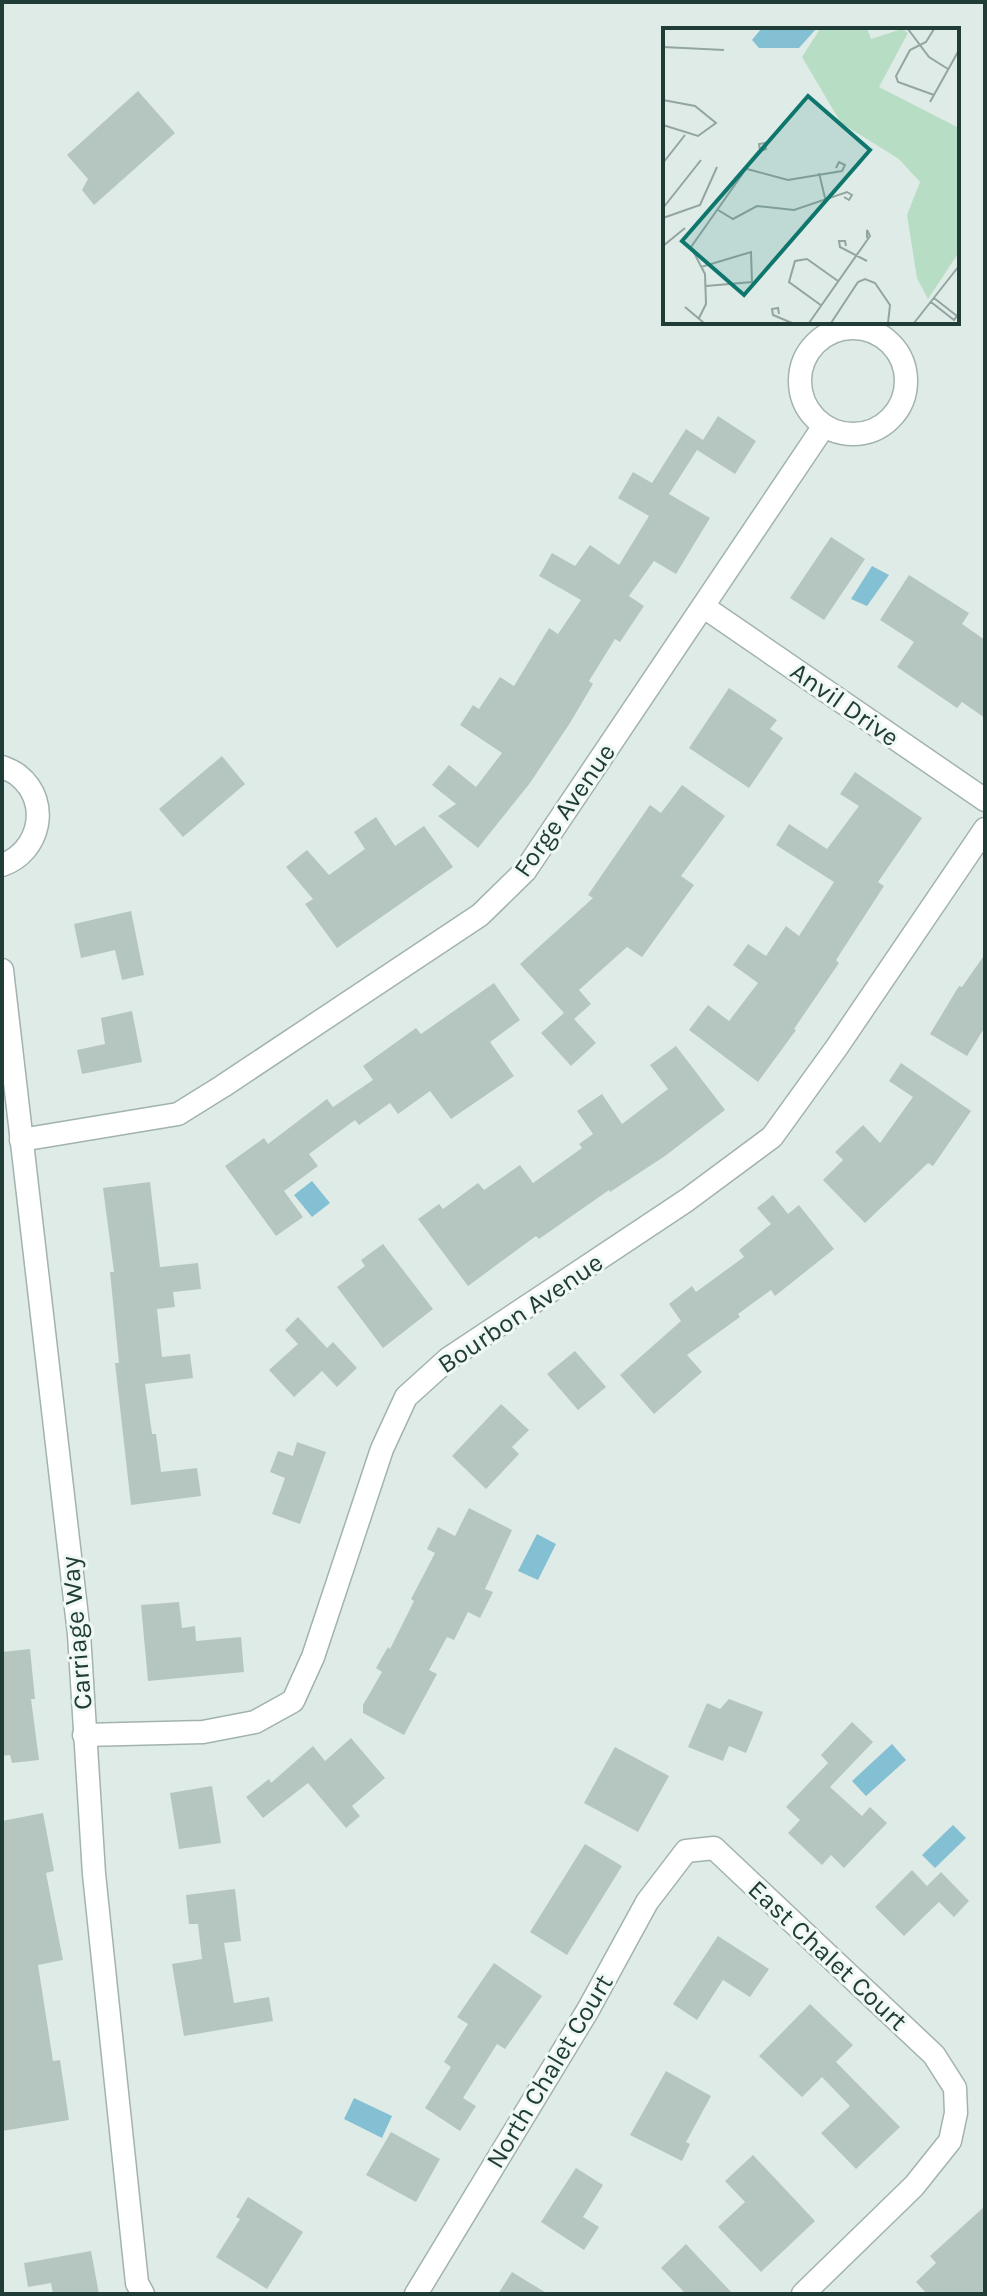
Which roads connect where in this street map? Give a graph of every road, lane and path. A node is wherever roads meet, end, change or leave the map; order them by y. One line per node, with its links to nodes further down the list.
1 (824, 426): 1 (street); 2 (street, Forge Avenue)
2 (704, 607): 4 (street, Anvil Drive); 8 (street, Forge Avenue)
3 (2, 767): 6 (street)
4 (985, 800)
5 (985, 829): 9 (street, Bourbon Avenue)
6 (2, 865)
7 (2, 970): 8 (street, Carriage Way)
8 (21, 1140): 9 (street, Carriage Way)
9 (84, 1735): 11 (street, Carriage Way)
10 (686, 1851): 12 (street, North Chalet Court); 13 (street, East Chalet Court)
11 (143, 2294)
12 (416, 2294)
13 (803, 2294)

